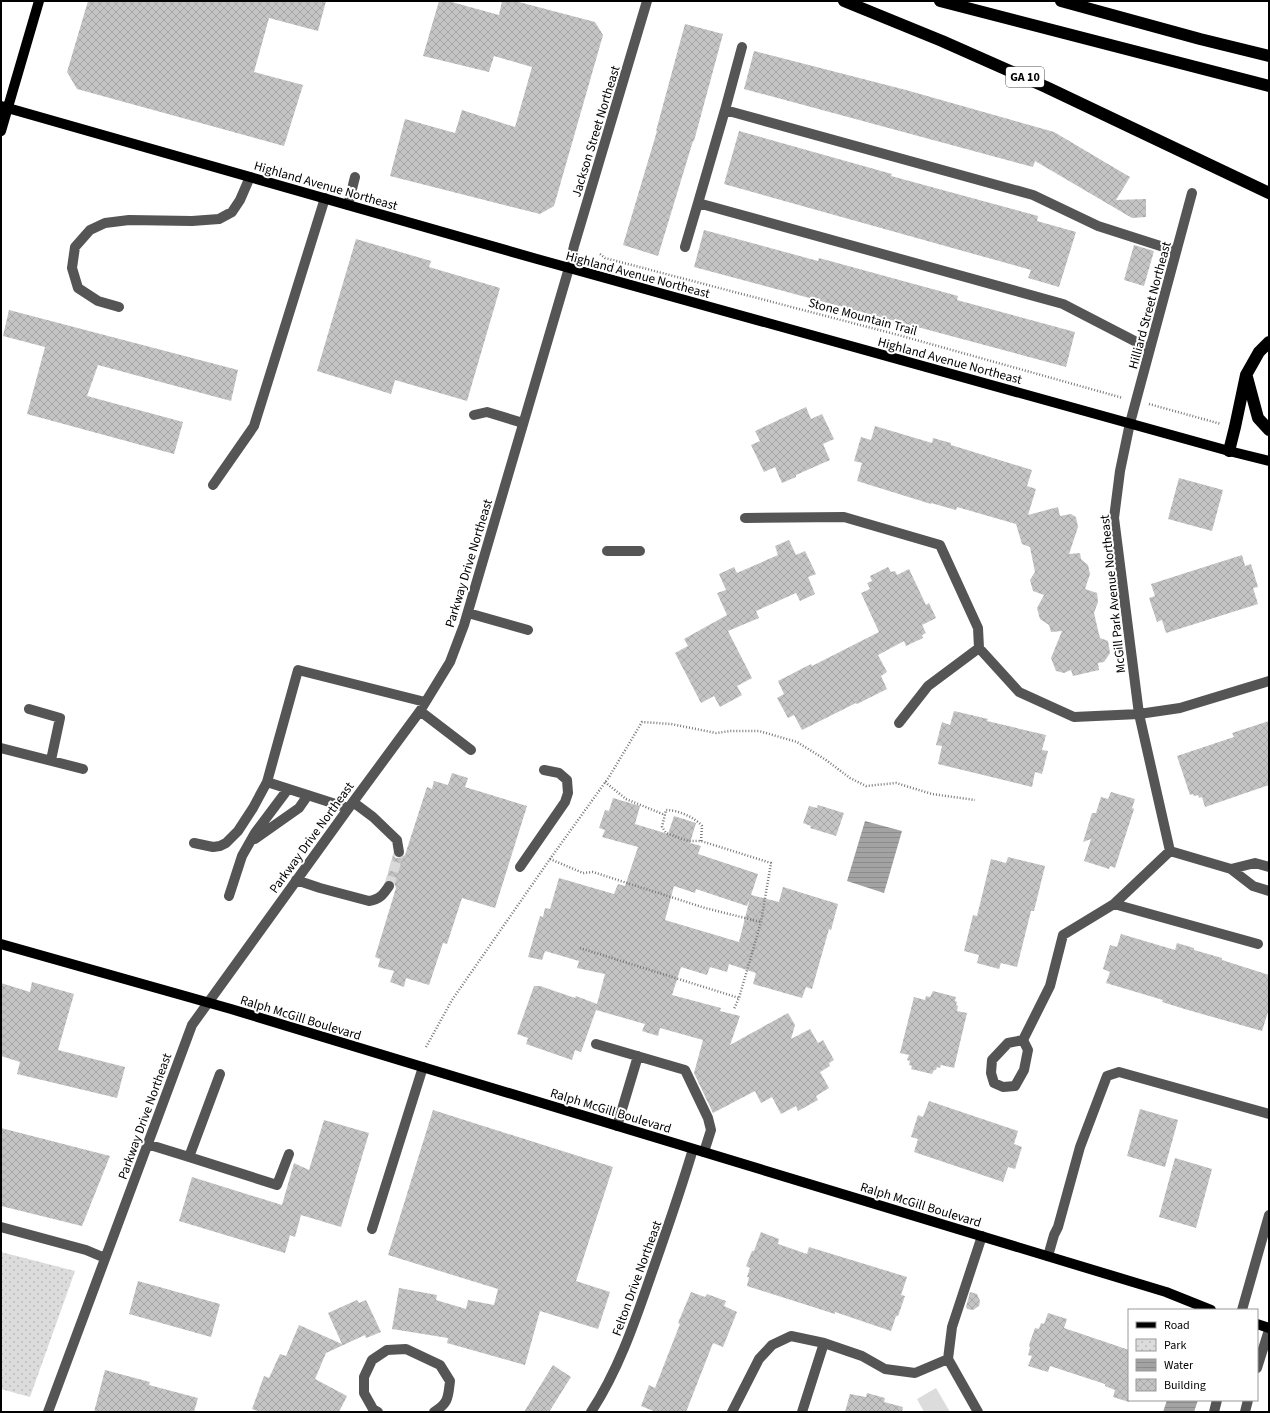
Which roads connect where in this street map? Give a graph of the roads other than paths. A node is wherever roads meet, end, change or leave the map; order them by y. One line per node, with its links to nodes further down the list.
1 (39, 1): 9 (main road)
2 (647, 1): 21 (street, Jackson Street Northeast)
3 (844, 1): 15 (highway, GA 10)
4 (940, 1): 8 (highway)
5 (1061, 1): 7 (highway)
6 (742, 47): 10 (street)
7 (1269, 56)
8 (1269, 86)
9 (4, 107): 11 (main road); 12 (main road, Highland Avenue Northeast)
10 (725, 110): 17 (street); 20 (street)
11 (1, 131)
12 (250, 177): 16 (main road, Highland Avenue Northeast); 22 (street)
13 (356, 177): 18 (street)
14 (1192, 193): 20 (street, Hilliard Street Northeast)
15 (1269, 193)
16 (325, 198): 18 (main road, Highland Avenue Northeast); 32 (street)
17 (698, 203): 19 (street); 24 (street)
18 (348, 205): 21 (main road, Highland Avenue Northeast)
19 (685, 248)
20 (1176, 251): 24 (street, Hilliard Street Northeast)
21 (569, 268): 27 (street, Parkway Drive Northeast); 28 (main road, Highland Avenue Northeast)
22 (119, 307)
23 (1269, 342): 25 (highway)
24 (1150, 349): 28 (street, Hilliard Street Northeast)
25 (1246, 375): 29 (highway); 30 (highway)
26 (474, 415): 27 (street)
27 (524, 423): 36 (street, Parkway Drive Northeast)
28 (1130, 423): 30 (main road, Highland Avenue Northeast); 42 (street, McGill Park Avenue Northeast)
29 (1269, 430)
30 (1229, 451): 31 (main road, Highland Avenue Northeast)
31 (1269, 461)
32 (213, 485)
33 (745, 518): 38 (street)
34 (608, 551): 35 (street)
35 (640, 551)
36 (468, 613): 37 (street); 40 (street, Parkway Drive Northeast)
37 (528, 630)
38 (979, 648): 42 (street); 43 (street)
39 (1269, 681): 42 (street)
40 (423, 707): 45 (street); 49 (street); 52 (street, Parkway Drive Northeast)
41 (29, 709): 46 (street)
42 (1140, 714): 55 (street, McGill Park Avenue Northeast)
43 (899, 723)
44 (1, 748): 46 (street)
45 (471, 750)
46 (51, 760): 47 (street)
47 (84, 769)
48 (544, 770): 57 (street)
49 (267, 782): 50 (street); 53 (street)
50 (288, 789): 51 (street); 54 (street)
51 (308, 795): 52 (street); 54 (street)
52 (350, 805): 56 (street); 60 (street, Parkway Drive Northeast)
53 (194, 842)
54 (248, 845): 63 (street)
55 (1170, 851): 59 (street); 64 (street)
56 (399, 852)
57 (520, 867)
58 (1269, 867): 59 (street)
59 (1232, 869): 62 (street)
60 (296, 880): 61 (street); 67 (street, Parkway Drive Northeast)
61 (389, 886)
62 (1269, 891)
63 (229, 896)
64 (1114, 904): 66 (street); 68 (street)
65 (1, 944): 67 (main road, Ralph McGill Boulevard)
66 (1258, 944)
67 (207, 1002): 71 (main road, Ralph McGill Boulevard); 75 (street, Parkway Drive Northeast)
68 (1023, 1040): 68 (street)
69 (596, 1044): 70 (street)
70 (638, 1056): 74 (street); 77 (street)
71 (423, 1067): 74 (main road, Ralph McGill Boulevard); 82 (street)
72 (220, 1074): 79 (street)
73 (1269, 1114): 84 (street)
74 (617, 1126): 76 (main road, Ralph McGill Boulevard)
75 (147, 1144): 79 (street); 85 (street, Parkway Drive Northeast)
76 (693, 1149): 77 (main road, Ralph McGill Boulevard); 98 (street, Felton Drive Northeast)
77 (704, 1152): 83 (main road, Ralph McGill Boulevard)
78 (289, 1154): 79 (street)
79 (189, 1157)
80 (1269, 1215): 87 (street)
81 (1, 1227): 85 (street)
82 (372, 1229)
83 (982, 1236): 84 (main road, Ralph McGill Boulevard); 91 (street)
84 (1048, 1256): 86 (main road, Ralph McGill Boulevard)
85 (105, 1258): 95 (street, Parkway Drive Northeast)
86 (1208, 1309)
87 (1242, 1309)
88 (1258, 1324): 89 (main road)
89 (1269, 1329): 92 (street)
90 (824, 1343): 91 (street); 99 (street); 100 (street)
91 (948, 1359): 101 (street)
92 (1258, 1365)
93 (1217, 1401): 102 (street)
94 (1248, 1401): 103 (street)
95 (48, 1412)
96 (378, 1412): 97 (street)
97 (434, 1412)
98 (591, 1412)
99 (732, 1412)
100 (802, 1412)
101 (978, 1412)
102 (1214, 1412)
103 (1245, 1412)

